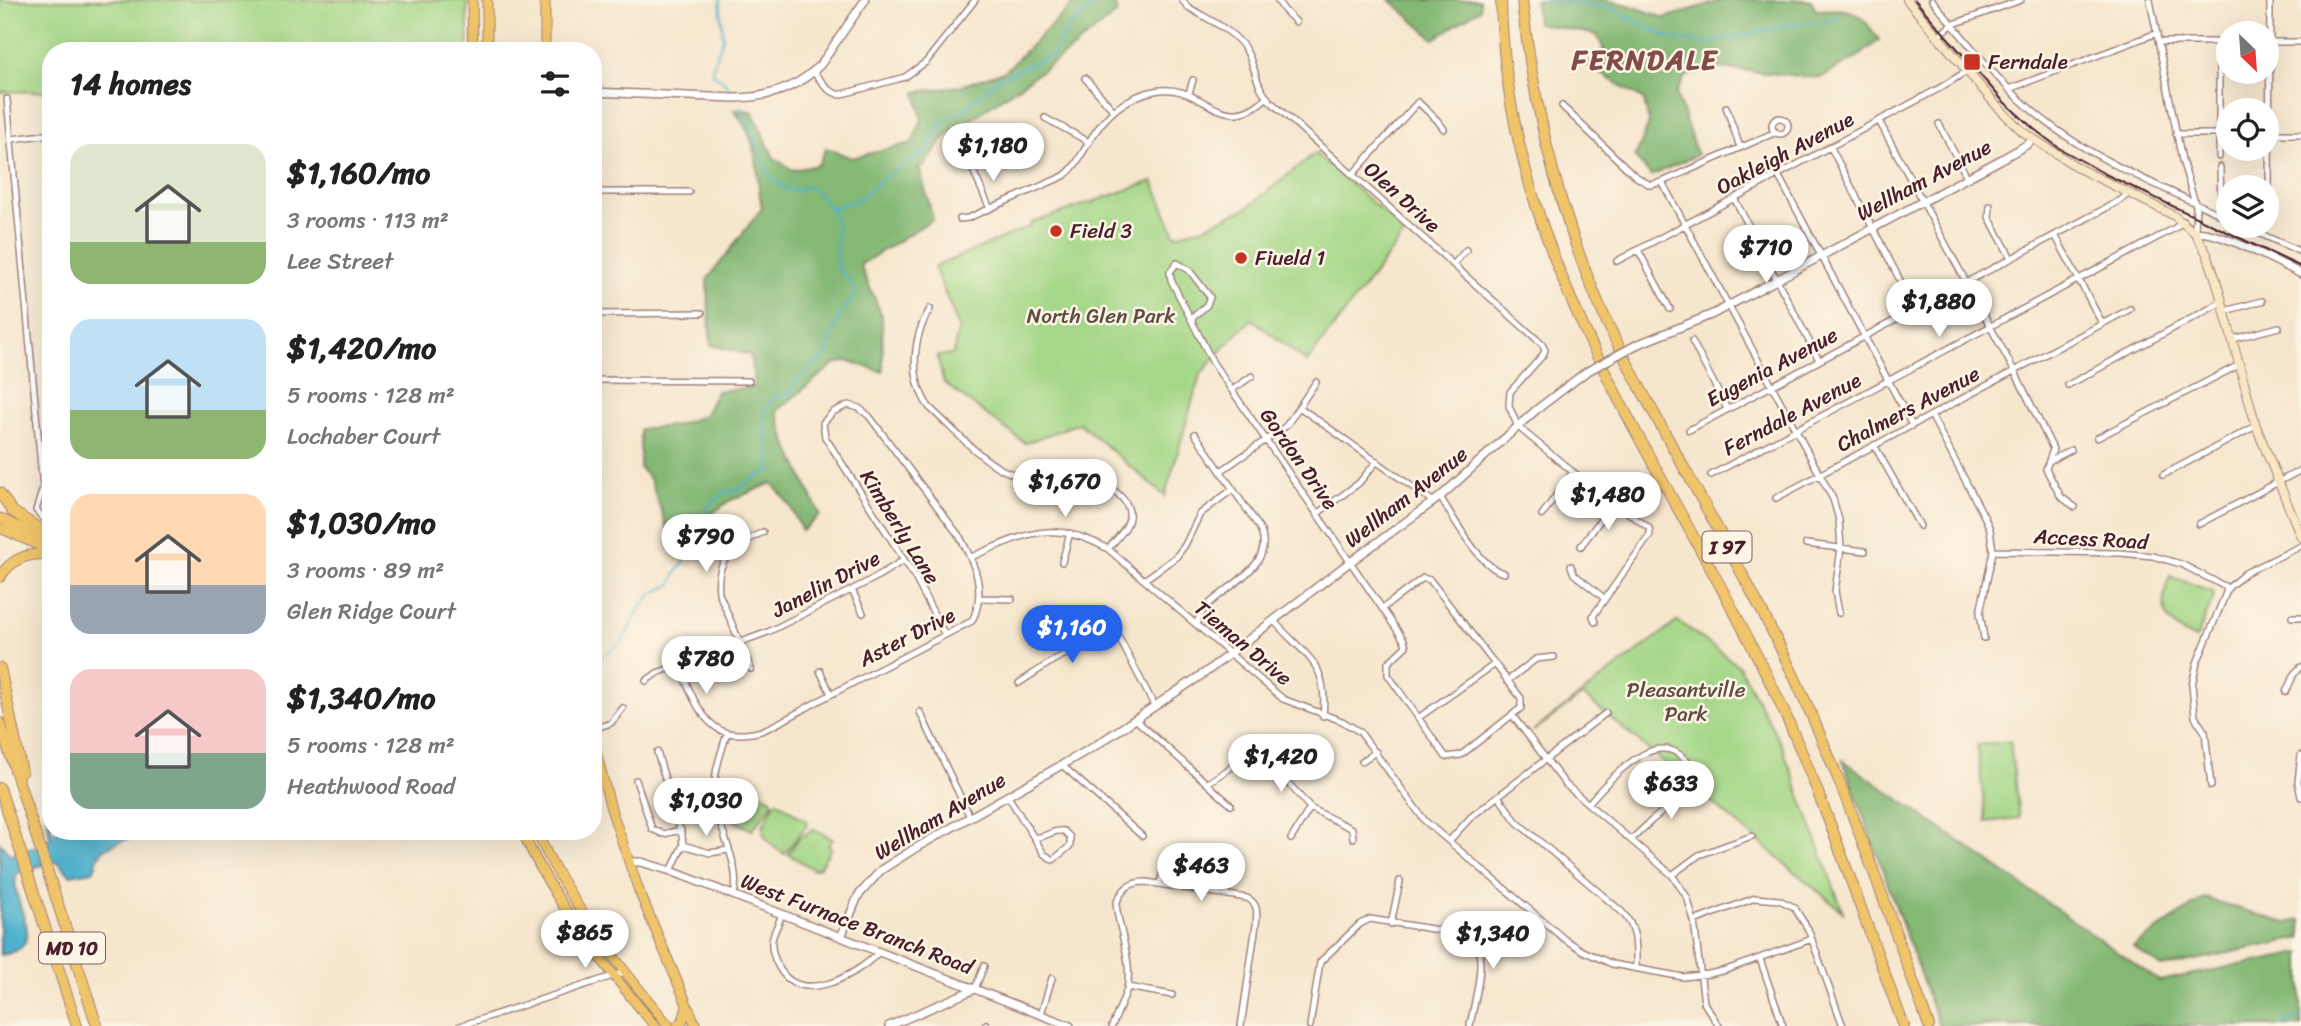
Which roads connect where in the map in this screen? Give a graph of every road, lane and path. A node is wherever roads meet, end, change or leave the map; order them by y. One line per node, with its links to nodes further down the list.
1 (472, 0): 20 (main road)
2 (487, 0): 21 (main road)
3 (545, 0): 22 (main road)
4 (865, 0): 28 (street)
5 (974, 0): 28 (street)
6 (1182, 0): 34 (street, Olen Drive)
7 (1277, 0): 16 (street)
8 (1501, 0): 295 (highway, I 97)
9 (1522, 0): 296 (highway, I 97)
10 (1907, 0): 19 (main road)
11 (1932, 0): 17 (street)
12 (2021, 0): 17 (street)
13 (2150, 0): 18 (street)
14 (2270, 0): 15 (street)
15 (2269, 21)
16 (1296, 22)
17 (1953, 24): 19 (street); 31 (street)
18 (2157, 33): 23 (street); 31 (street)
19 (1938, 37): 27 (main road)
20 (473, 42)
21 (487, 42)
22 (545, 42)
23 (2160, 42): 24 (street); 44 (street)
24 (2216, 42)
25 (2279, 42): 26 (street)
26 (2301, 42)
27 (1967, 71): 40 (street, Oakleigh Avenue); 50 (main road)
28 (813, 72): 32 (street)
29 (1085, 78): 38 (street)
30 (1193, 80): 33 (street)
31 (2009, 89): 66 (street)
32 (602, 92)
33 (1189, 93): 34 (street); 38 (street)
34 (1267, 97): 56 (street, Olen Drive)
35 (7, 99): 49 (street)
36 (1562, 106): 60 (street)
37 (1726, 107): 53 (street)
38 (1113, 110): 51 (street)
39 (1045, 118): 51 (street)
40 (1879, 121): 52 (street, Oakleigh Avenue); 65 (street)
41 (1939, 124): 59 (street)
42 (1444, 129): 56 (street)
43 (1776, 132): 53 (street)
44 (2176, 134): 45 (street); 66 (street)
45 (2216, 134)
46 (2279, 134): 47 (street)
47 (2301, 134)
48 (42, 135): 49 (street)
49 (12, 139): 137 (street)
50 (2033, 139): 59 (street, Wellham Avenue); 63 (main road)
51 (1089, 142): 68 (street)
52 (1830, 146): 57 (street, Oakleigh Avenue); 73 (street)
53 (1740, 147): 60 (street)
54 (2220, 167): 58 (street)
55 (972, 168): 68 (street)
56 (1353, 174): 83 (street, Olen Drive)
57 (1777, 175): 64 (street, Oakleigh Avenue); 80 (street)
58 (2220, 175)
59 (1968, 177): 65 (street, Wellham Avenue)
60 (1662, 182): 72 (street)
61 (602, 192): 62 (street)
62 (689, 192)
63 (2129, 193): 71 (main road); 75 (street, Eugenia Avenue)
64 (1734, 198): 72 (street, Oakleigh Avenue); 85 (street)
65 (1922, 201): 73 (street, Wellham Avenue); 87 (street)
66 (2194, 202): 69 (street); 74 (street)
67 (1990, 206): 81 (street)
68 (990, 208): 70 (street)
69 (2216, 213)
70 (960, 219)
71 (2183, 221): 74 (main road); 86 (street, Ferndale Avenue)
72 (1686, 224): 78 (street, Oakleigh Avenue); 89 (street)
73 (1872, 227): 80 (street, Wellham Avenue); 93 (street)
74 (2195, 233): 84 (street); 90 (main road)
75 (2055, 235): 81 (street, Eugenia Avenue); 86 (street)
76 (2270, 238): 79 (street)
77 (1466, 250): 83 (street)
78 (1638, 250): 82 (street, Oakleigh Avenue); 92 (street)
79 (2301, 252)
80 (1821, 255): 85 (street, Wellham Avenue); 101 (street)
81 (2011, 258): 87 (street, Eugenia Avenue)
82 (1617, 261)
83 (1454, 264): 119 (street, Olen Drive)
84 (2301, 274)
85 (1777, 279): 89 (street, Wellham Avenue); 104 (street)
86 (2078, 279): 98 (street); 99 (street, Ferndale Avenue)
87 (1966, 282): 93 (street, Eugenia Avenue); 99 (street)
88 (2262, 301): 90 (street)
89 (1729, 304): 112 (street); 119 (street, Wellham Avenue, bridge)
90 (2223, 307): 102 (main road); 113 (street)
91 (930, 309): 163 (street)
92 (1670, 309)
93 (1915, 309): 101 (street, Eugenia Avenue)
94 (2130, 309): 98 (street, Chalmers Avenue)
95 (702, 313): 96 (street)
96 (602, 314)
97 (1191, 319): 97 (street, Gordon Drive); 114 (street, Gordon Drive)
98 (2102, 323): 106 (street, Chalmers Avenue)
99 (1990, 327): 106 (street); 110 (street, Ferndale Avenue)
100 (2279, 327): 102 (street)
101 (1865, 336): 104 (street, Eugenia Avenue); 110 (street)
102 (2232, 339): 105 (main road)
103 (1692, 341): 116 (street)
104 (1819, 360): 112 (street, Eugenia Avenue)
105 (2239, 365): 120 (main road); 125 (street)
106 (2013, 371): 117 (street, Chalmers Avenue); 130 (street)
107 (1252, 376): 114 (street)
108 (602, 380): 109 (street)
109 (749, 381)
110 (1888, 381): 118 (street); 122 (street, Ferndale Avenue)
111 (1316, 382): 115 (street)
112 (1772, 386): 116 (street, Eugenia Avenue); 122 (street)
113 (2068, 386)
114 (1232, 390): 126 (street, Gordon Drive)
115 (1299, 407): 126 (street); 129 (street)
116 (1727, 409): 121 (street, Eugenia Avenue)
117 (1931, 415): 118 (street, Chalmers Avenue); 165 (street)
118 (1912, 425): 127 (street, Chalmers Avenue)
119 (1518, 426): 133 (street); 143 (street, Wellham Avenue)
120 (2256, 426): 136 (street); 138 (main road)
121 (1689, 430)
122 (1796, 430): 134 (street); 135 (street, Ferndale Avenue)
123 (1195, 434): 132 (street)
124 (825, 437): 167 (street, Aster Drive); 168 (street, Kimberly Lane)
125 (2097, 438)
126 (1266, 440): 132 (street); 146 (street, Gordon Drive)
127 (1874, 445): 134 (street, Chalmers Avenue); 151 (street)
128 (2071, 450): 130 (street)
129 (1377, 461): 143 (street); 146 (street)
130 (2049, 461): 145 (street)
131 (2301, 470): 138 (street)
132 (1221, 471): 139 (street)
133 (1573, 472): 144 (street); 147 (street)
134 (1819, 474): 142 (street, Chalmers Avenue); 161 (street)
135 (1712, 475)
136 (2163, 475)
137 (42, 477)
138 (2277, 482): 150 (street); 157 (main road)
139 (1233, 489): 174 (street); 188 (street)
140 (42, 491): 148 (street)
141 (0, 493): 153 (highway)
142 (1776, 498)
143 (1437, 500): 170 (street, Wellham Avenue); 172 (street)
144 (1613, 503): 159 (street); 179 (street)
145 (2074, 507)
146 (1318, 513): 170 (street, Gordon Drive)
147 (1542, 515)
148 (42, 517)
149 (0, 518): 156 (main road)
150 (2199, 524)
151 (1920, 526)
152 (0, 528): 162 (main road)
153 (42, 531)
154 (763, 532): 192 (street)
155 (1070, 533): 163 (street, Tieman Drive); 167 (street); 169 (street)
156 (42, 537)
157 (2301, 537)
158 (1806, 544): 161 (street)
159 (1581, 545)
160 (2301, 545): 175 (street)
161 (1841, 548): 164 (street); 183 (street)
162 (42, 549)
163 (1108, 549): 174 (street, Tieman Drive)
164 (1865, 551)
165 (1993, 551): 175 (street, Access Road); 191 (street)
166 (42, 553): 173 (highway)
167 (971, 557): 177 (street, Aster Drive)
168 (904, 560): 176 (street, Janelin Drive); 190 (street, Kimberly Lane)
169 (1062, 562)
170 (1351, 562): 180 (street, Gordon Drive); 186 (street, Wellham Avenue)
171 (1571, 566): 179 (street)
172 (1504, 573)
173 (0, 577)
174 (1144, 580): 188 (street, Tieman Drive)
175 (2228, 588): 226 (street)
176 (852, 590): 182 (street); 192 (street, Janelin Drive)
177 (981, 598): 178 (street); 190 (street, Aster Drive)
178 (1012, 598)
179 (1604, 598): 187 (street)
180 (1383, 608): 195 (street); 212 (street, Gordon Drive)
181 (1104, 609): 189 (street)
182 (863, 612)
183 (1839, 613)
184 (2292, 617): 185 (street)
185 (2301, 617)
186 (1274, 621): 193 (street, Wellham Avenue); 211 (street)
187 (1595, 622)
188 (1196, 624): 193 (street, Tieman Drive)
189 (1115, 629): 203 (street); 206 (street)
190 (945, 635): 205 (street, Aster Drive)
191 (1984, 638)
192 (741, 643): 196 (street, Janelin Drive); 199 (street)
193 (1230, 655): 206 (street, Wellham Avenue); 211 (street, Tieman Drive)
194 (1554, 657): 202 (street)
195 (1495, 664): 202 (street); 212 (street)
196 (680, 666): 201 (street, Janelin Drive); 216 (street)
197 (2301, 667): 204 (street)
198 (0, 668): 237 (highway)
199 (751, 668)
200 (820, 671): 205 (street)
201 (646, 681)
202 (1507, 681): 210 (street)
203 (1019, 683)
204 (2286, 692)
205 (831, 694): 216 (street, Aster Drive)
206 (1155, 707): 213 (street, Wellham Avenue)
207 (623, 708): 215 (street)
208 (920, 712): 235 (street)
209 (1606, 713): 220 (street)
210 (1512, 715): 212 (street, Gordon Drive); 220 (street)
211 (1323, 716): 217 (street, Tieman Drive)
212 (1419, 718)
213 (1136, 720): 222 (street, Wellham Avenue); 225 (street)
214 (0, 723): 237 (highway, MD 10)
215 (602, 726)
216 (727, 733): 249 (street)
217 (1376, 751): 221 (street); 246 (street, Tieman Drive)
218 (657, 752): 236 (street)
219 (2301, 755): 230 (street)
220 (1545, 759): 229 (street); 232 (street)
221 (1362, 761)
222 (1063, 766): 228 (street, Wellham Avenue); 238 (street)
223 (602, 774): 250 (main road)
224 (636, 780): 236 (street)
225 (1208, 783): 233 (street); 234 (street)
226 (2211, 786)
227 (0, 788): 248 (highway, MD 10)
228 (1008, 796): 235 (street, Wellham Avenue); 240 (street)
229 (1499, 796): 246 (street); 269 (street)
230 (2301, 797)
231 (0, 798): 248 (highway)
232 (1588, 804): 245 (street); 245 (street)
233 (1231, 805)
234 (1310, 808): 241 (street); 242 (street)
235 (970, 817): 263 (street, Wellham Avenue)
236 (681, 830): 247 (street)
237 (36, 835): 280 (highway, MD 10)
238 (1142, 835)
239 (1752, 836): 252 (street)
240 (1034, 838): 240 (street)
241 (1353, 838)
242 (1291, 839)
243 (526, 840): 257 (main road)
244 (540, 840): 259 (main road)
245 (1631, 840): 252 (street)
246 (1449, 841): 269 (street, Tieman Drive)
247 (683, 845): 249 (street); 251 (street)
248 (18, 846): 279 (highway, MD 10)
249 (728, 850): 256 (street)
250 (629, 862): 251 (street, West Furnace Branch Road); 277 (main road)
251 (671, 871): 256 (street, West Furnace Branch Road)
252 (1672, 875): 260 (street)
253 (1400, 881): 261 (street)
254 (1160, 882): 255 (street); 255 (street); 274 (street)
255 (1189, 888): 289 (street)
256 (734, 894): 258 (street, West Furnace Branch Road)
257 (559, 902): 259 (main road); 262 (main road)
258 (782, 914): 263 (street, West Furnace Branch Road); 266 (street)
259 (584, 918): 265 (main road)
260 (1693, 921): 264 (street); 272 (street)
261 (1391, 924): 290 (street); 291 (street)
262 (577, 929): 265 (main road); 271 (main road)
263 (841, 937): 266 (street, West Furnace Branch Road)
264 (1812, 939): 267 (street, Tieman Drive); 294 (street)
265 (606, 950): 270 (main road)
266 (879, 952): 275 (street, West Furnace Branch Road)
267 (1760, 959): 272 (street, Tieman Drive); 293 (street)
268 (984, 966): 275 (street)
269 (1636, 969): 272 (street, Tieman Drive)
270 (625, 972): 271 (street); 283 (main road)
271 (612, 975): 281 (street); 282 (main road)
272 (1699, 975): 292 (street)
273 (1052, 978): 278 (street)
274 (1127, 987): 276 (street); 288 (street)
275 (975, 989): 278 (street, West Furnace Branch Road); 286 (street)
276 (1172, 995)
277 (687, 1007): 284 (main road); 285 (main road)
278 (1041, 1014): 287 (street, West Furnace Branch Road)
279 (77, 1026)
280 (97, 1026)
281 (460, 1026)
282 (655, 1026)
283 (669, 1026)
284 (678, 1026)
285 (696, 1026)
286 (889, 1026)
287 (1069, 1026)
288 (1112, 1026)
289 (1241, 1026)
290 (1310, 1026)
291 (1469, 1026)
292 (1718, 1026)
293 (1783, 1026)
294 (1843, 1026)
295 (1904, 1026)
296 (1929, 1026)

